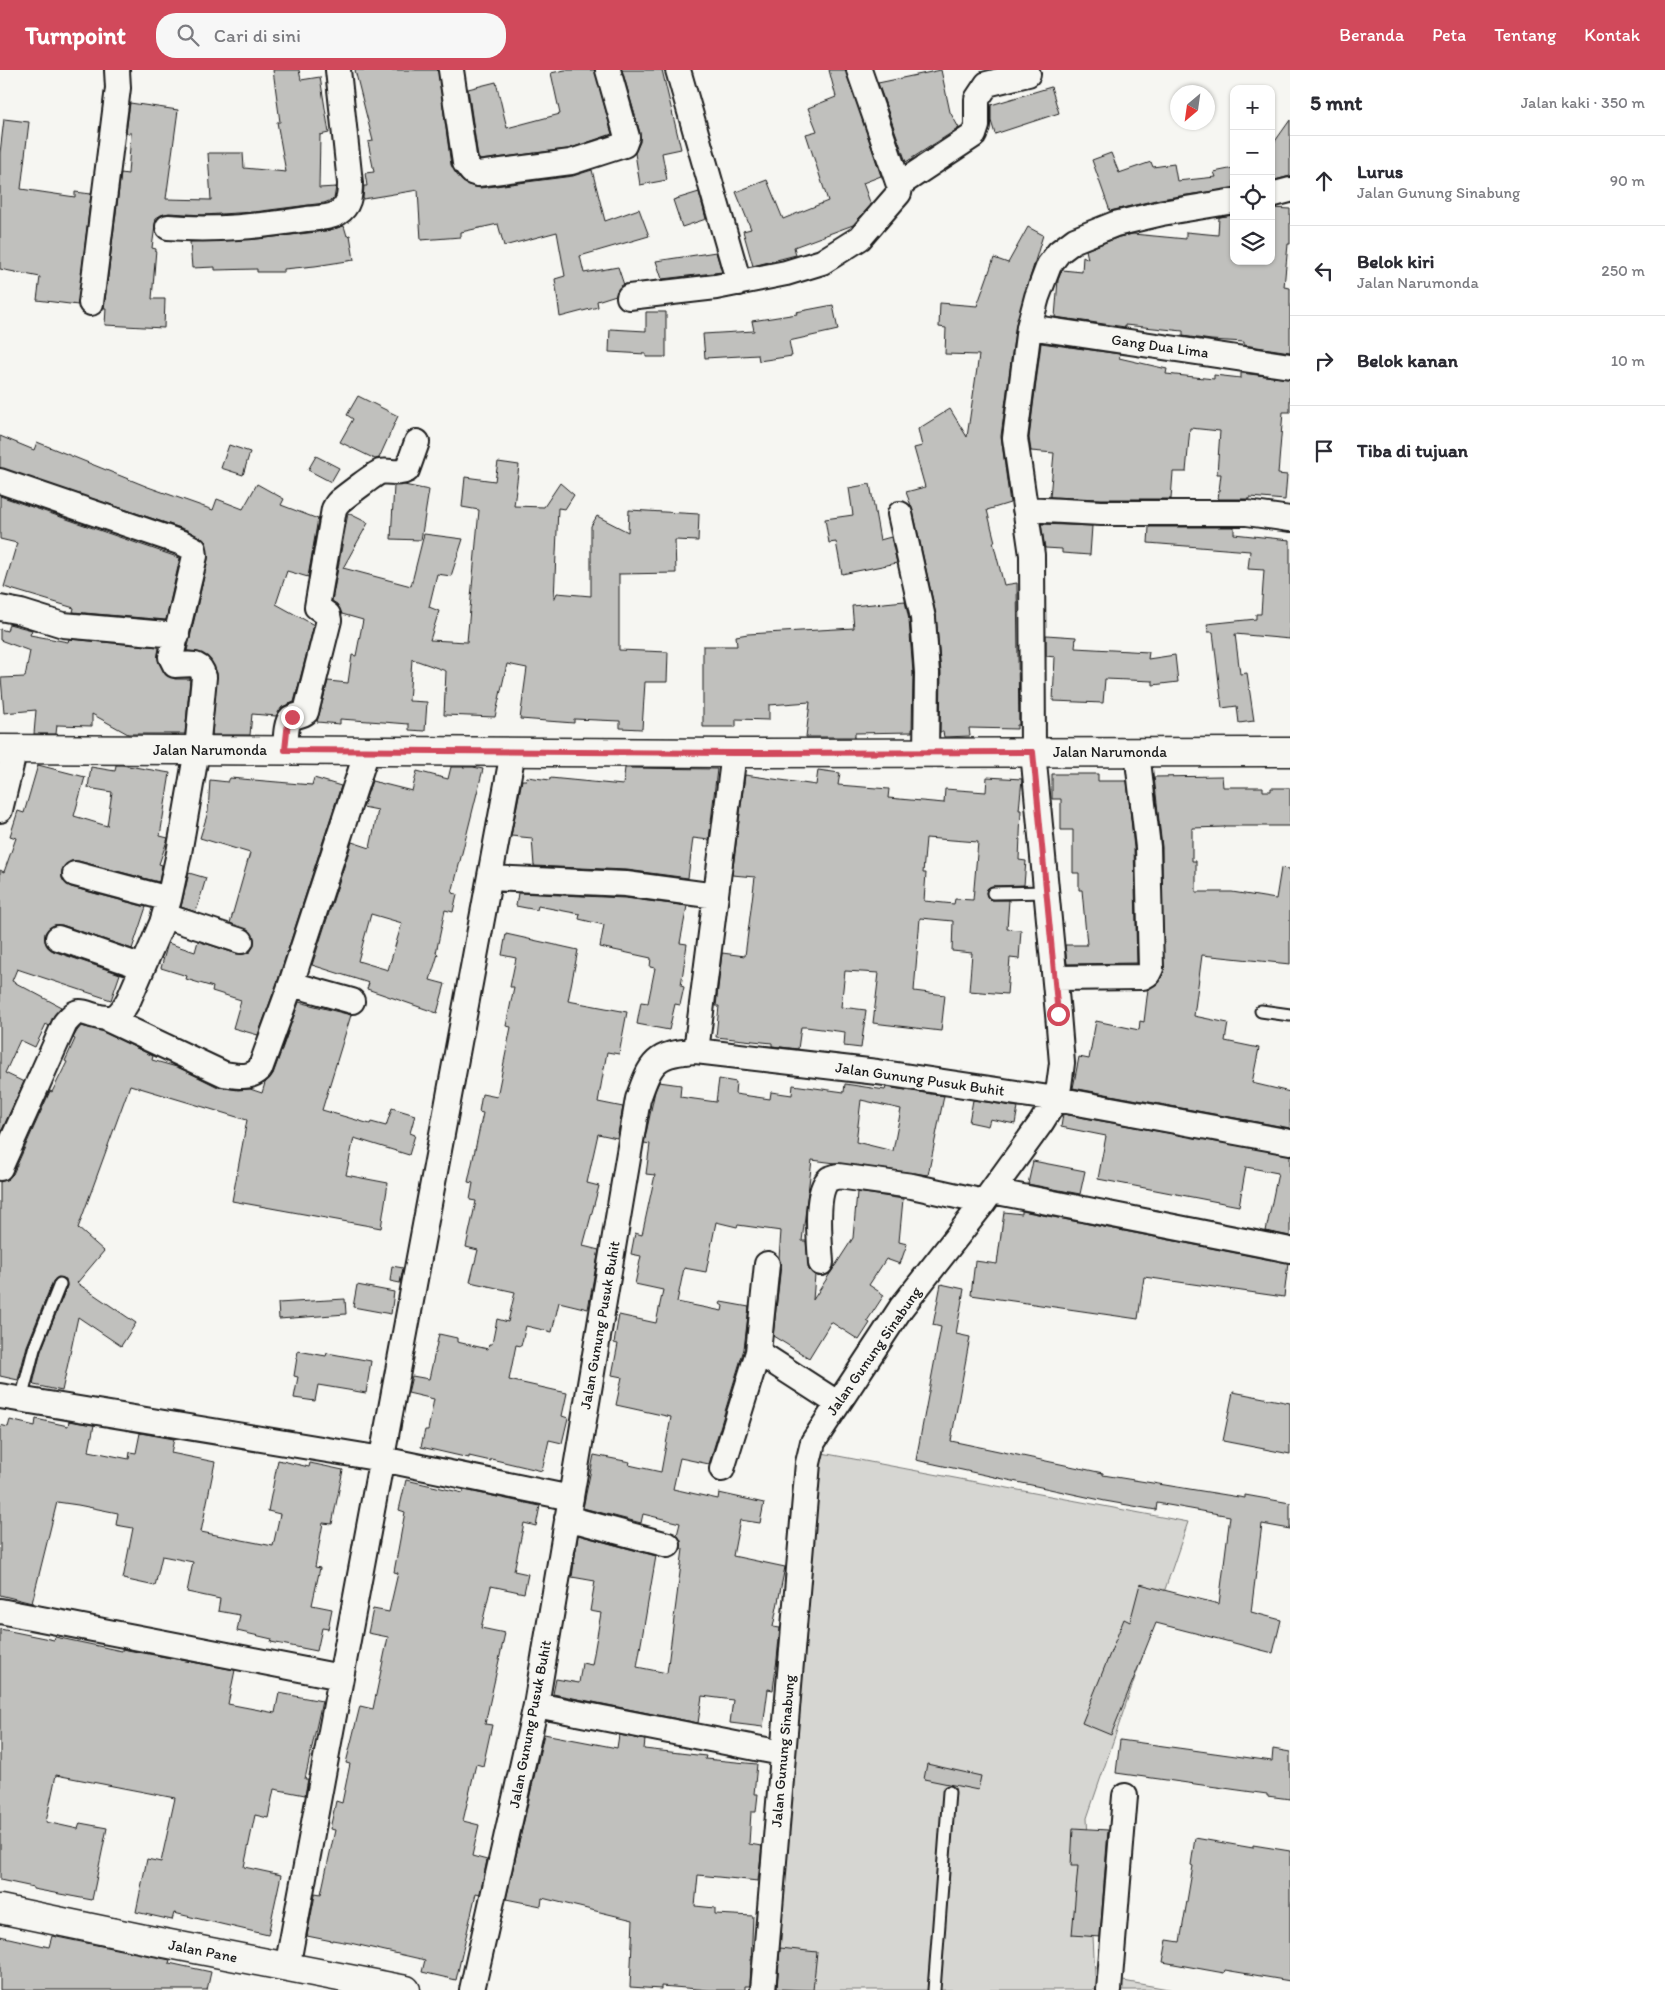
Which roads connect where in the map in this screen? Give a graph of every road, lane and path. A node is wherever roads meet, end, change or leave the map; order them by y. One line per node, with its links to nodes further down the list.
1 (117, 70): 15 (street)
2 (338, 70): 12 (street)
3 (451, 70): 4 (street)
4 (608, 70)
5 (678, 70): 13 (street)
6 (859, 70): 8 (street)
7 (1028, 74): 8 (street)
8 (900, 184): 13 (street)
9 (1290, 190): 10 (street)
10 (1275, 195)
11 (1230, 202): 16 (street, Jalan Gunung Sinabung)
12 (168, 227)
13 (739, 283): 14 (street)
14 (629, 296)
15 (91, 303)
16 (1029, 327): 17 (street, Gang Dua Lima); 20 (street, Jalan Gunung Sinabung)
17 (1290, 366)
18 (417, 442): 27 (street)
19 (0, 481): 24 (street)
20 (1026, 509): 22 (street); 31 (street, Jalan Gunung Sinabung)
21 (900, 514): 30 (street)
22 (1290, 519)
23 (0, 608): 24 (street)
24 (177, 635): 26 (street)
25 (8, 749): 26 (street, Jalan Narumonda); 35 (street)
26 (197, 750): 27 (street, Jalan Narumonda); 41 (street)
27 (285, 750): 28 (street, Jalan Narumonda)
28 (367, 751): 29 (street, Jalan Narumonda); 46 (street)
29 (513, 752): 34 (street, Jalan Narumonda); 37 (street)
30 (926, 752): 31 (street, Jalan Narumonda); 34 (street, Jalan Narumonda)
31 (1033, 752): 32 (street, Jalan Narumonda); 38 (street, Jalan Gunung Sinabung)
32 (1137, 752): 33 (street, Jalan Narumonda); 45 (street)
33 (1290, 752)
34 (734, 753): 40 (street)
35 (0, 810)
36 (75, 874): 41 (street)
37 (490, 878): 40 (street); 63 (street)
38 (1046, 892): 39 (lane); 45 (street, Jalan Gunung Sinabung)
39 (993, 893)
40 (716, 896): 51 (street)
41 (167, 908): 43 (street); 44 (street)
42 (58, 938): 44 (street)
43 (241, 941)
44 (143, 967): 50 (street)
45 (1055, 978): 52 (street, Jalan Gunung Sinabung)
46 (291, 984): 47 (street); 50 (street)
47 (352, 1000)
48 (1261, 1011): 49 (lane)
49 (1290, 1015)
50 (109, 1020): 54 (street)
51 (696, 1051): 52 (street, Jalan Gunung Pusuk Buhit); 65 (street, Jalan Gunung Pusuk Buhit)
52 (1056, 1099): 53 (street, Jalan Gunung Pusuk Buhit); 55 (street, Jalan Gunung Sinabung)
53 (1290, 1142)
54 (0, 1168)
55 (988, 1196): 56 (street); 57 (street); 62 (street, Jalan Gunung Sinabung)
56 (1290, 1250)
57 (822, 1263)
58 (767, 1264): 60 (street)
59 (60, 1284): 61 (lane)
60 (758, 1352): 62 (street); 64 (street)
61 (11, 1398): 63 (street)
62 (837, 1403): 70 (street, Jalan Gunung Sinabung)
63 (382, 1459): 65 (street); 68 (street)
64 (722, 1469)
65 (569, 1508): 66 (street); 69 (street, Jalan Gunung Pusuk Buhit)
66 (668, 1545)
67 (0, 1611): 68 (street)
68 (341, 1676): 74 (street)
69 (536, 1705): 70 (street); 76 (street, Jalan Gunung Pusuk Buhit)
70 (782, 1752): 77 (street, Jalan Gunung Sinabung)
71 (949, 1792): 78 (lane)
72 (1125, 1796): 79 (street)
73 (0, 1909): 74 (street, Jalan Pane)
74 (287, 1968): 75 (street, Jalan Pane)
75 (406, 1990)
76 (472, 1990)
77 (764, 1990)
78 (934, 1990)
79 (1109, 1990)

